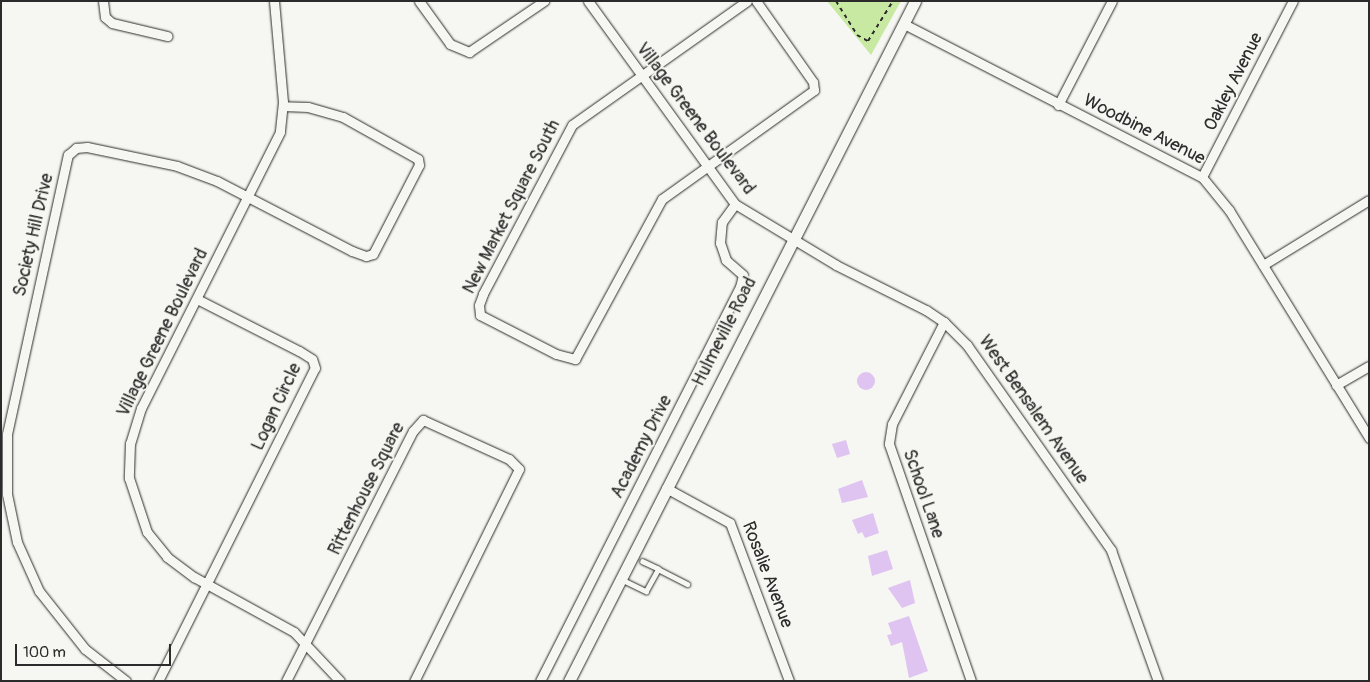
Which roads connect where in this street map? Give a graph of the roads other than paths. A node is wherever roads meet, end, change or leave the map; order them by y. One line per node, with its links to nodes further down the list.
1 (103, 1): 12 (street)
2 (274, 1): 15 (street, Village Greene Boulevard)
3 (419, 1): 4 (street)
4 (544, 1)
5 (588, 1): 13 (street, Village Greene Boulevard)
6 (747, 1): 13 (street)
7 (756, 1): 16 (street)
8 (915, 1): 11 (main road, Hulmeville Road)
9 (1112, 1): 14 (street)
10 (1293, 1): 17 (street, Oakley Avenue)
11 (904, 24): 14 (street, Woodbine Avenue); 21 (main road, Hulmeville Road)
12 (167, 36)
13 (640, 74): 16 (street, Village Greene Boulevard); 16 (street, New Market Square South)
14 (1058, 105): 17 (street, Woodbine Avenue)
15 (283, 106): 18 (street, Village Greene Boulevard); 18 (street)
16 (706, 167): 20 (street, Village Greene Boulevard)
17 (1202, 177): 22 (street, Woodbine Avenue)
18 (249, 198): 23 (street, Village Greene Boulevard); 35 (street, Society Hill Drive)
19 (1369, 200): 22 (street)
20 (735, 204): 21 (street, Village Greene Boulevard); 40 (street, Academy Drive)
21 (790, 240): 24 (street, West Bensalem Avenue); 28 (main road, Hulmeville Road)
22 (1263, 265): 26 (street, Woodbine Avenue)
23 (197, 299): 32 (street, Village Greene Boulevard); 32 (street, Logan Circle)
24 (944, 322): 43 (street, School Lane); 44 (street, West Bensalem Avenue)
25 (1369, 366): 26 (street)
26 (1336, 385): 27 (street, Woodbine Avenue)
27 (1369, 438)
28 (666, 488): 31 (main road, Hulmeville Road); 42 (street, Rosalie Avenue)
29 (644, 562): 30 (lane)
30 (658, 569): 31 (lane); 33 (lane)
31 (620, 578): 41 (main road, Hulmeville Road)
32 (208, 584): 34 (street, Village Greene Boulevard); 36 (street)
33 (687, 584)
34 (306, 643): 37 (street); 38 (street, Village Greene Boulevard); 39 (street, Rittenhouse Square)
35 (126, 681)
36 (158, 681)
37 (286, 681)
38 (340, 681)
39 (414, 681)
40 (540, 681)
41 (569, 681)
42 (789, 681)
43 (971, 681)
44 (1158, 681)

